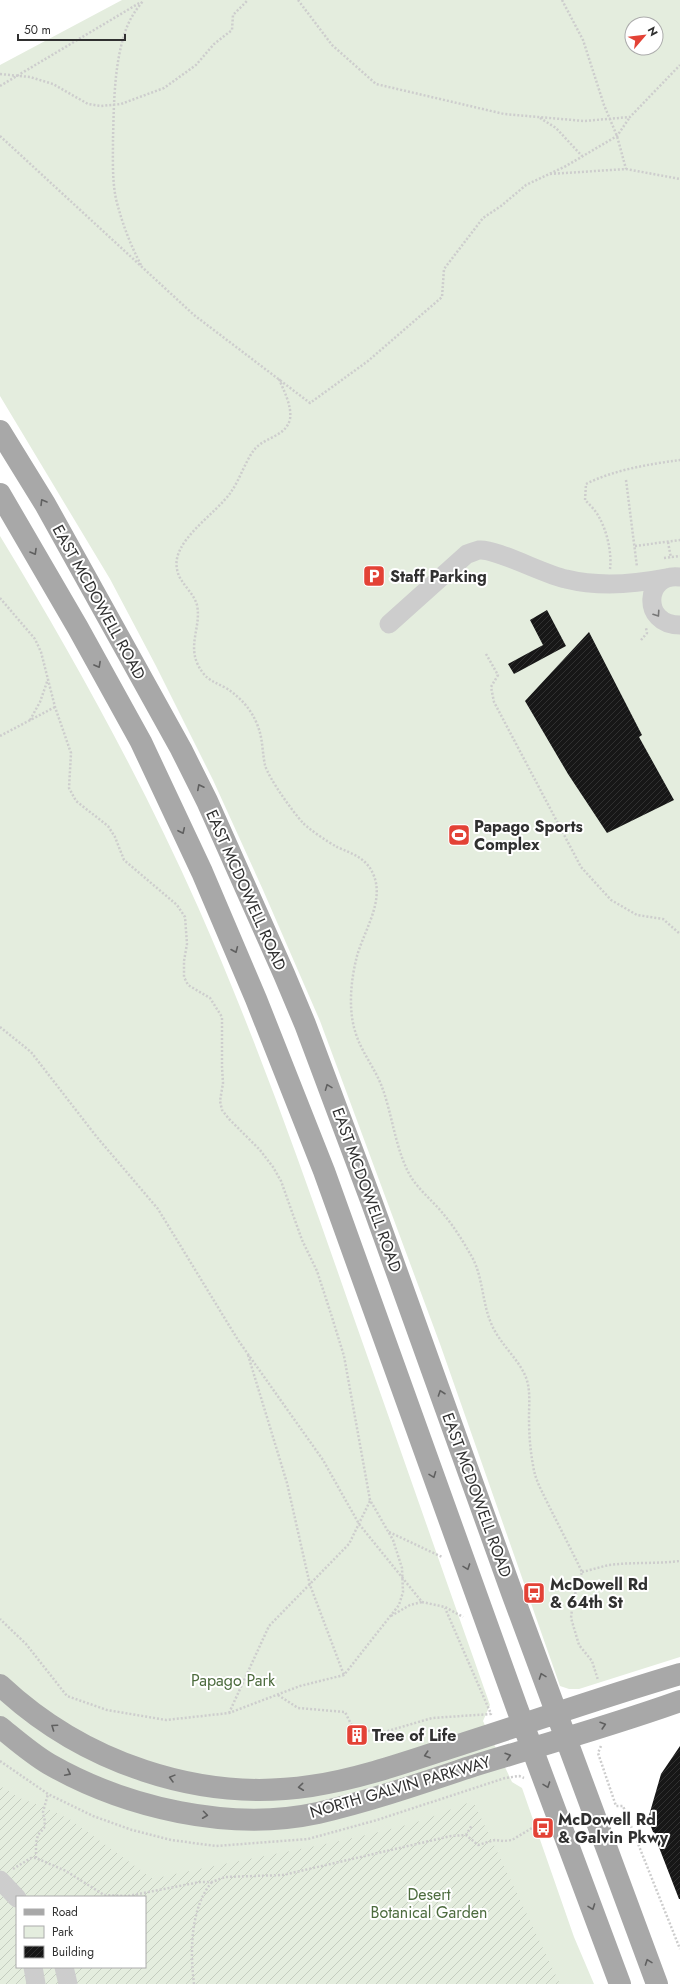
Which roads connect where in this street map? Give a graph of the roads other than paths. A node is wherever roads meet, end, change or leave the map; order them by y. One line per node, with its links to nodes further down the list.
1 (0, 431): 9 (main road, EAST MCDOWELL ROAD, one-way to 1)
2 (0, 494): 10 (main road, EAST MCDOWELL ROAD, one-way to 10)
3 (673, 577): 4 (street); 5 (street, one-way to 5)
4 (389, 624)
5 (680, 625)
6 (680, 1674): 9 (main road, NORTH GALVIN PARKWAY)
7 (0, 1685): 10 (main road, NORTH GALVIN PARKWAY, one-way to 7)
8 (680, 1701): 12 (main road, NORTH GALVIN PARKWAY, one-way to 8)
9 (556, 1713): 10 (main road, NORTH GALVIN PARKWAY); 12 (main road, EAST MCDOWELL ROAD)
10 (523, 1724): 13 (main road, EAST MCDOWELL ROAD)
11 (0, 1727): 13 (main road, NORTH GALVIN PARKWAY, one-way to 13)
12 (566, 1737): 13 (main road, NORTH GALVIN PARKWAY); 21 (main road, EAST MCDOWELL ROAD, one-way to 12)
13 (533, 1748): 20 (main road, EAST MCDOWELL ROAD, one-way to 20)
14 (6, 1875): 15 (street)
15 (16, 1896)
16 (32, 1968): 18 (street)
17 (64, 1968): 19 (street)
18 (36, 1984)
19 (68, 1984)
20 (620, 1984)
21 (657, 1984)

